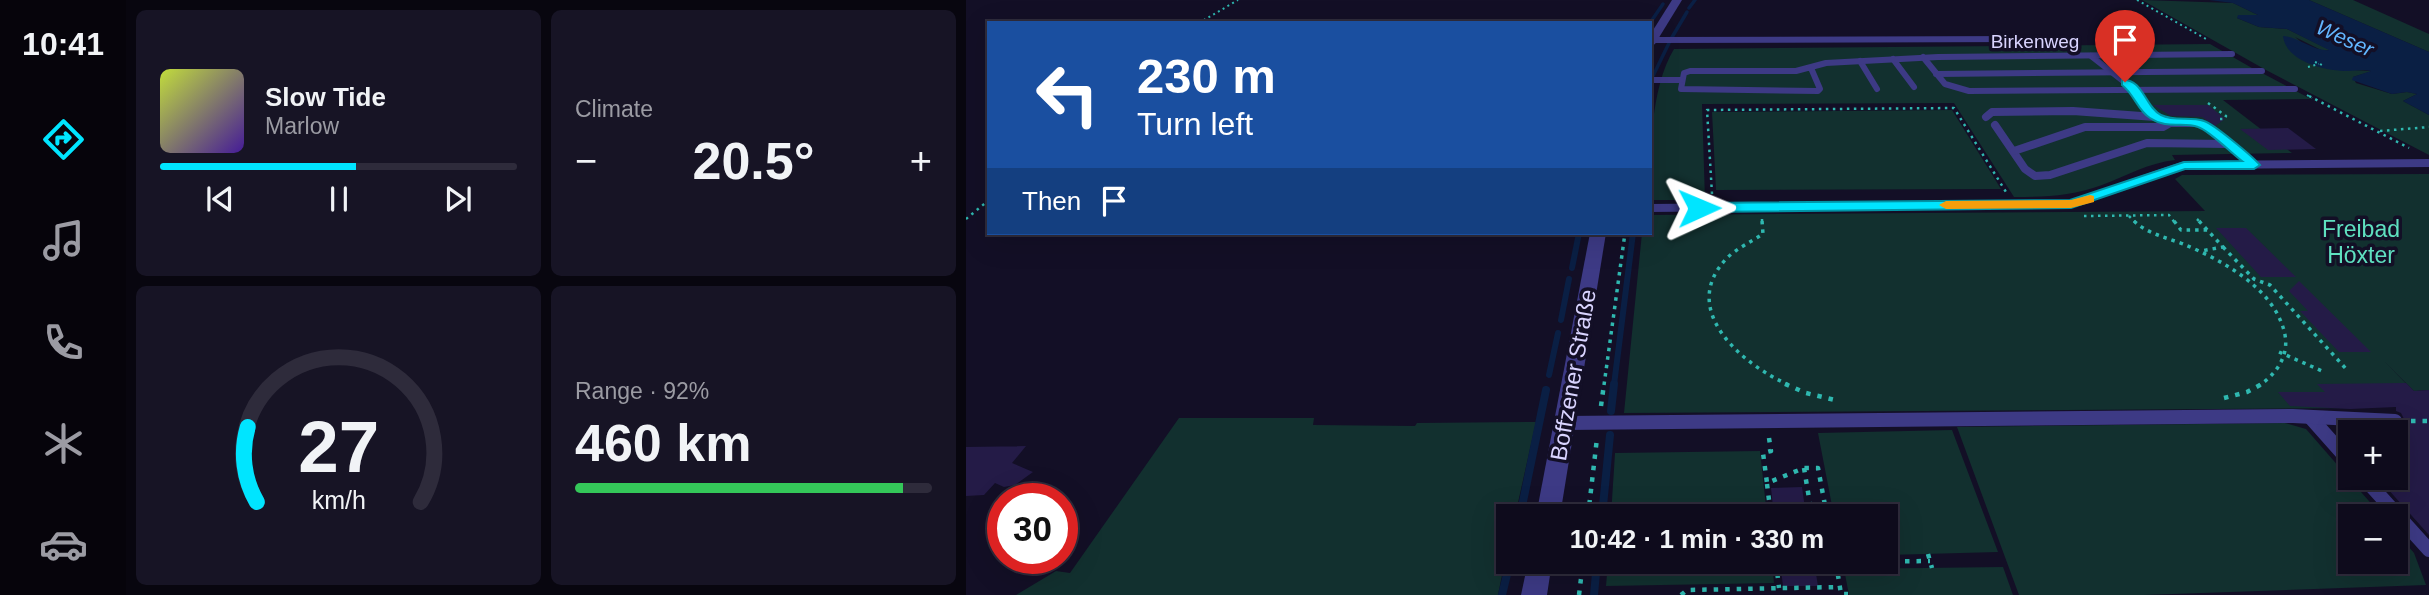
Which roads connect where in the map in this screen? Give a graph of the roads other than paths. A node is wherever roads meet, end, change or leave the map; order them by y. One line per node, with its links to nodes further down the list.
1 (1677, 0): 3 (street)
2 (2024, 39): 4 (lane)
3 (1652, 40)
4 (1652, 42)
5 (2232, 54): 7 (lane, Birkenweg)
6 (1923, 57): 7 (lane, Birkenweg); 8 (lane, Birkenweg); 13 (lane)
7 (2091, 57): 12 (lane)
8 (1893, 59): 9 (lane, Birkenweg); 16 (lane)
9 (1860, 61): 10 (lane, Birkenweg); 17 (lane)
10 (1811, 68): 15 (lane, Birkenweg); 15 (lane)
11 (2262, 71): 12 (lane)
12 (2113, 73): 13 (lane); 19 (lane)
13 (1936, 74): 19 (lane)
14 (1652, 80): 15 (lane)
15 (1681, 80)
16 (1914, 87)
17 (1877, 89)
18 (2295, 89): 19 (lane)
19 (2137, 92): 21 (lane)
20 (1986, 117): 21 (lane)
21 (2155, 117): 22 (lane)
22 (2170, 123): 24 (lane); 25 (lane)
23 (1996, 125): 25 (lane)
24 (2228, 144): 25 (lane); 27 (lane)
25 (2014, 151)
26 (2429, 163): 27 (street)
27 (2254, 165): 28 (street)
28 (1652, 208)
29 (1598, 235): 32 (street, Boffzener Straße)
30 (2310, 417): 31 (lane); 32 (lane); 33 (lane)
31 (2374, 420)
32 (1565, 423): 35 (street, Boffzener Straße)
33 (2338, 448)
34 (2375, 490): 36 (lane)
35 (1550, 504)
36 (2429, 550)
37 (1538, 574): 38 (street)
38 (1534, 595)

